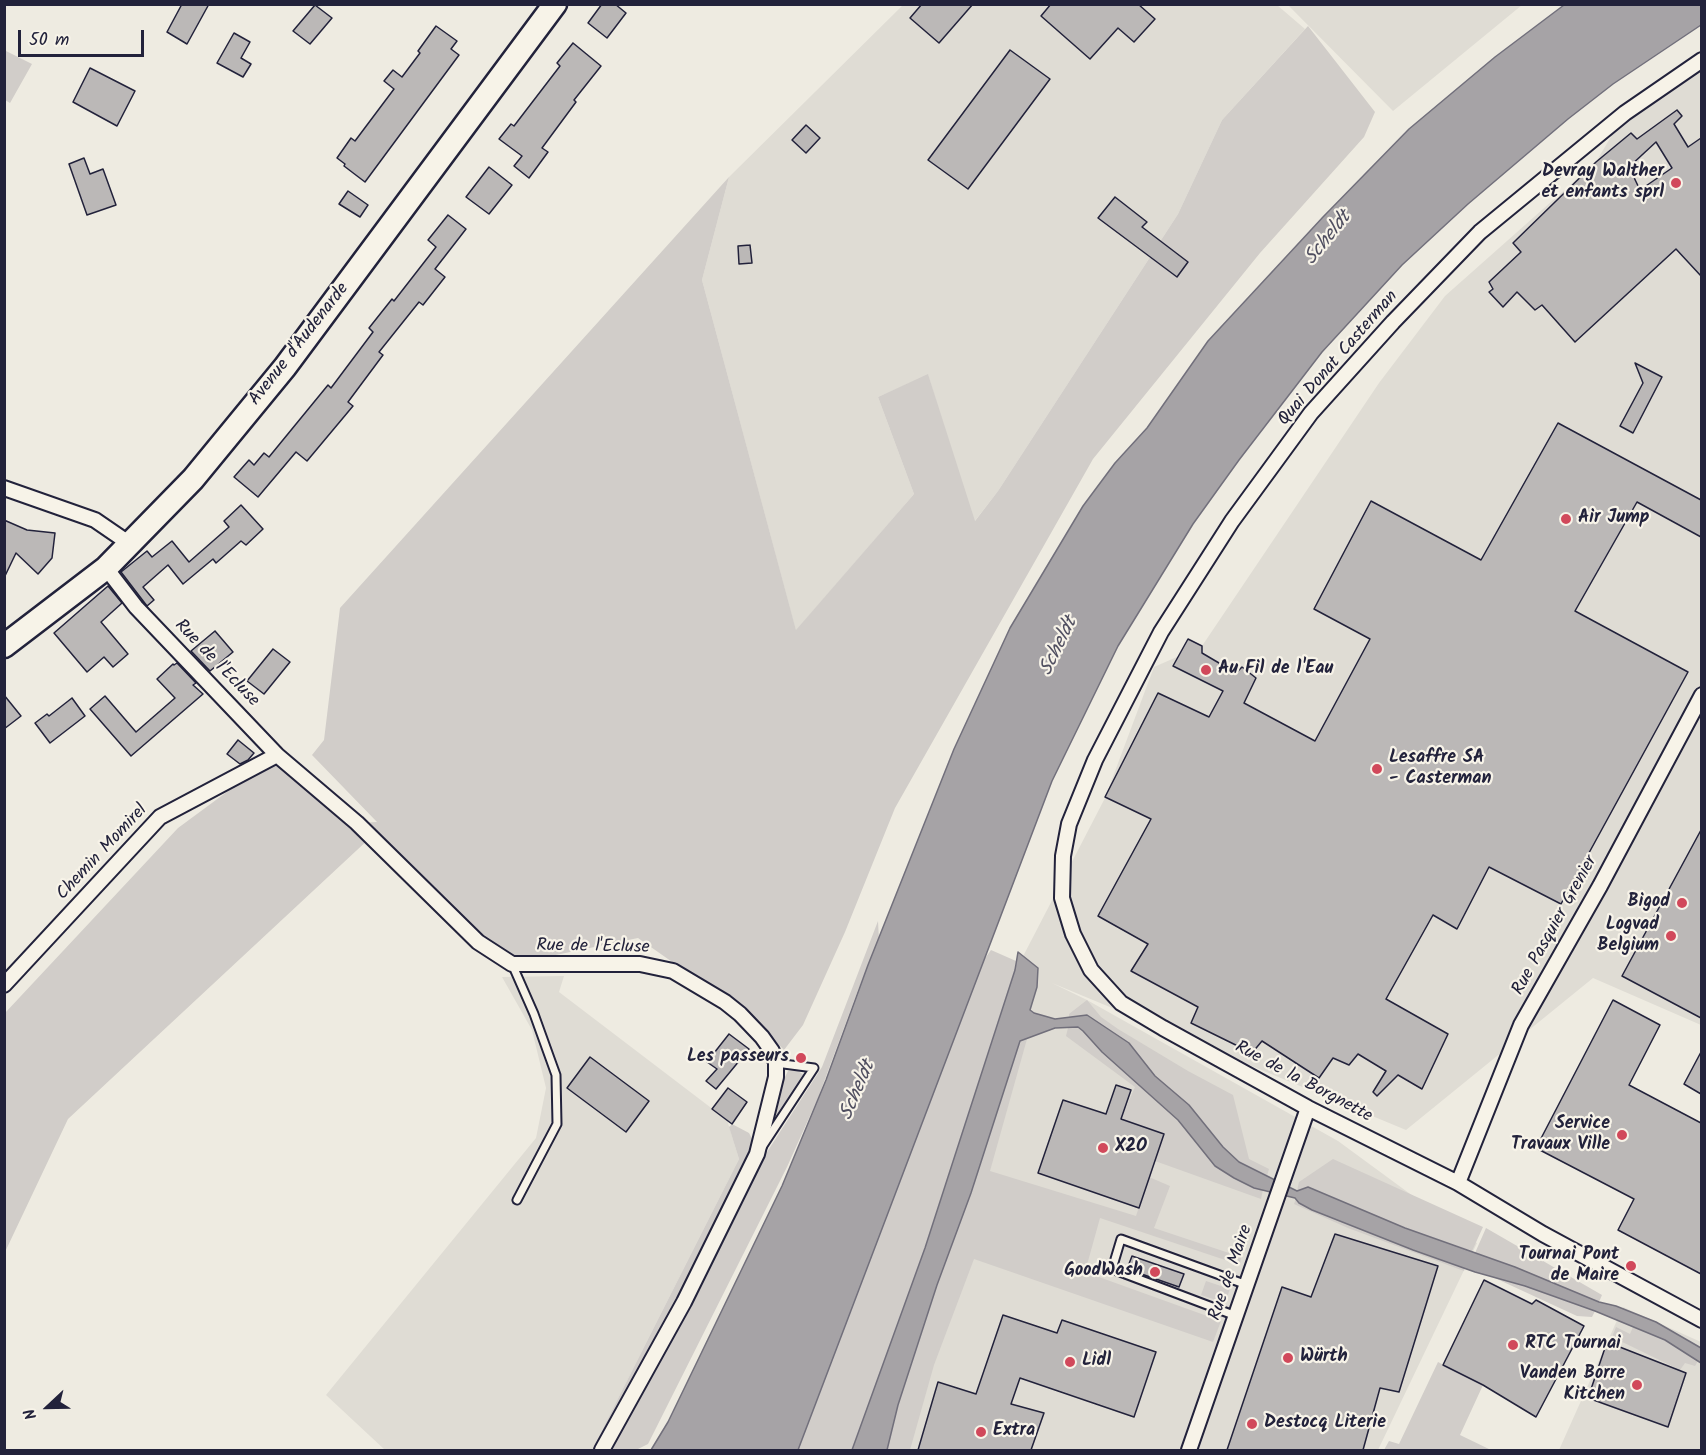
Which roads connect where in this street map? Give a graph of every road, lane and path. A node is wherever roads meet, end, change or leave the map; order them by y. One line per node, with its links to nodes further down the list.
1 (555, 4): 5 (main road, Avenue d'Audenarde)
2 (1701, 60): 10 (street, Quai Donat Casterman)
3 (4, 488): 4 (street)
4 (11, 495): 5 (street)
5 (130, 544): 6 (main road, Avenue d'Audenarde)
6 (106, 568): 7 (main road, Avenue d'Audenarde); 9 (street, Rue de l'Ecluse)
7 (4, 646)
8 (1701, 695): 16 (street, Rue Pasquier Grenier)
9 (277, 754): 11 (street, Rue de l'Ecluse); 12 (street, Chemin Momirel)
10 (1095, 760): 14 (street, Rue de la Borgnette)
11 (512, 964): 13 (street, Rue de l'Ecluse); 17 (lane)
12 (4, 985)
13 (776, 1063): 15 (street); 15 (lane)
14 (1308, 1108): 16 (street, Rue de la Borgnette); 18 (street, Rue de Maire)
15 (757, 1154): 21 (street)
16 (1458, 1183): 20 (street, Rue de la Borgnette)
17 (517, 1200)
18 (1247, 1285): 19 (street, Rue de Maire); 19 (lane)
19 (1236, 1316): 22 (street, Rue de Maire)
20 (1701, 1320)
21 (602, 1450)
22 (1189, 1450)

